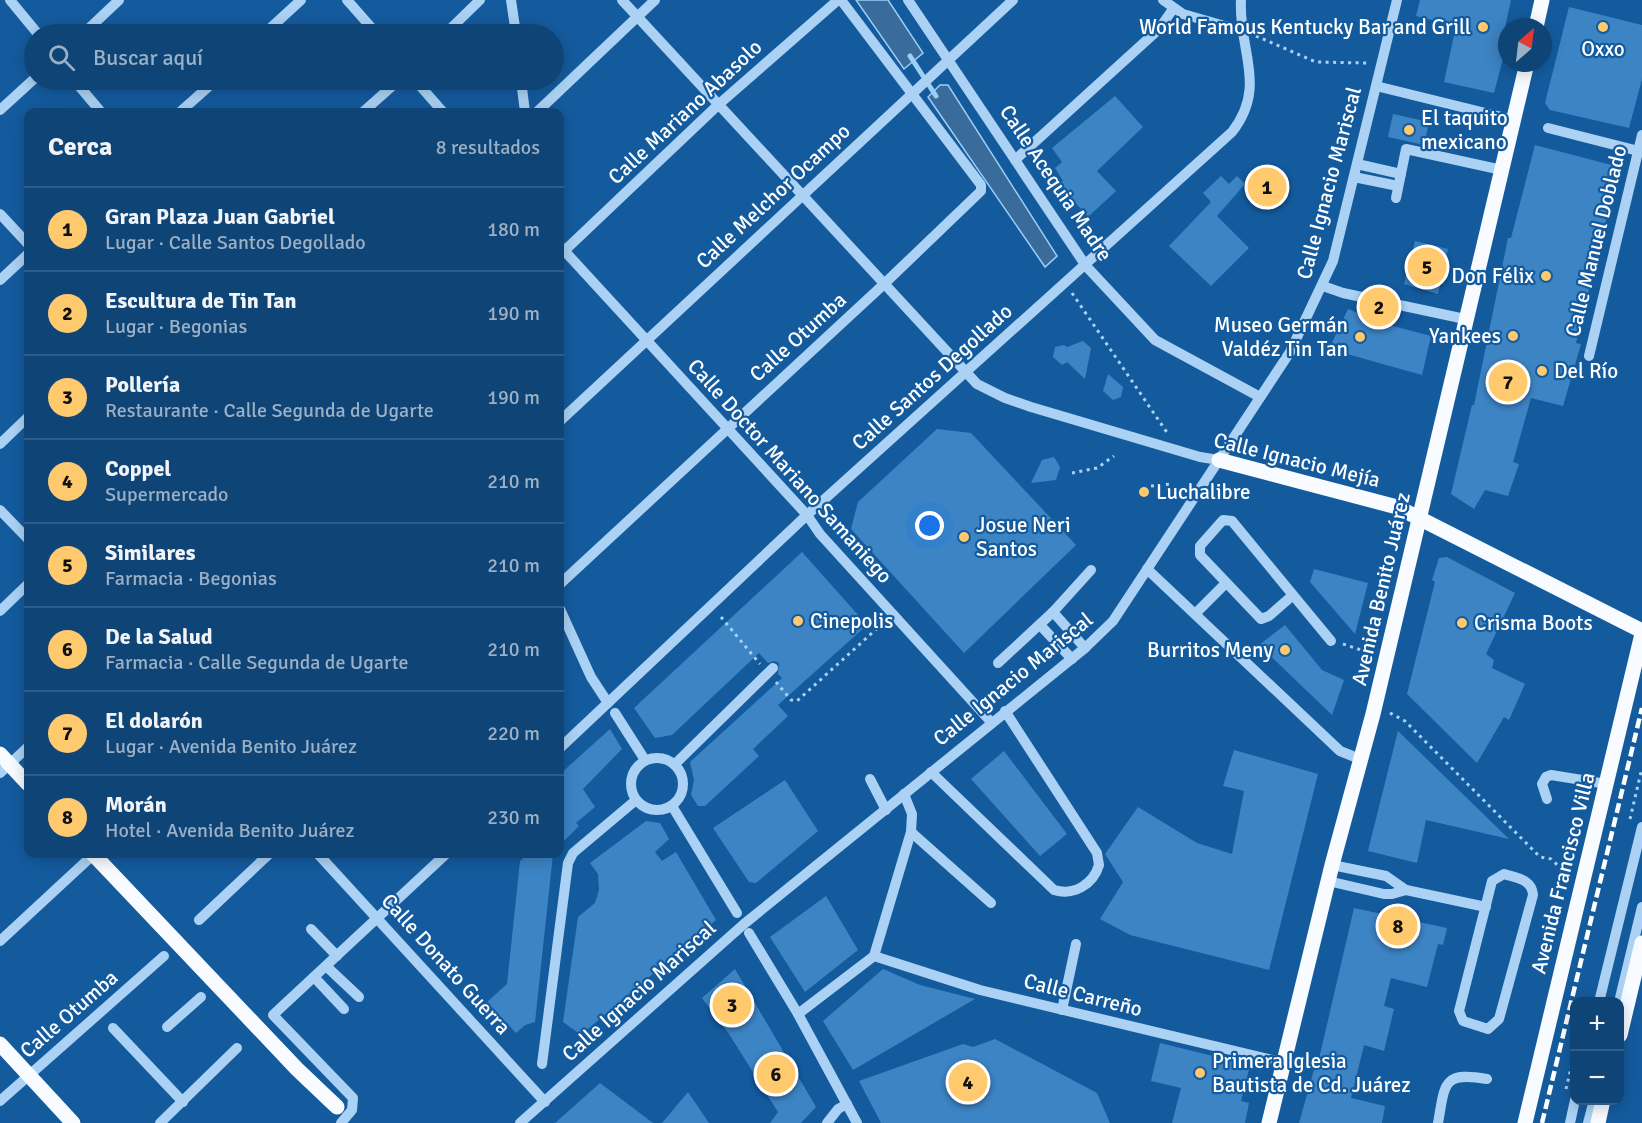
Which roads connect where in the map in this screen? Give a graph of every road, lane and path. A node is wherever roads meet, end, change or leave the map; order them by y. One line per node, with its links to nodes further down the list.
1 (10, 0): 19 (street)
2 (119, 0): 20 (street)
3 (302, 0): 21 (street)
4 (347, 0): 22 (street)
5 (480, 0): 23 (street)
6 (511, 0): 24 (street)
7 (622, 0): 17 (street, Calle Ignacio Mejía)
8 (655, 0): 17 (street)
9 (840, 0): 38 (street); 39 (street, Calle Mariano Abasolo)
10 (908, 0): 26 (street, Calle Acequia Madre)
11 (1013, 0): 26 (street, Calle Melchor Ocampo)
12 (1163, 0): 16 (street)
13 (1240, 0): 25 (street, Calle Santos Degollado)
14 (1397, 0): 30 (street, Calle Ignacio Mariscal)
15 (1542, 0): 18 (main road)
16 (1173, 9): 25 (street); 51 (street)
17 (637, 17): 29 (street); 39 (street, Calle Ignacio Mejía)
18 (1538, 18)
19 (30, 24)
20 (94, 24)
21 (275, 24)
22 (368, 24)
23 (455, 24)
24 (515, 24)
25 (1242, 31): 28 (path); 64 (street, Calle Santos Degollado)
26 (949, 59): 38 (street, Calle Melchor Ocampo); 51 (street, Calle Acequia Madre)
27 (1525, 72): 47 (main road, Avenida Benito Juárez)
28 (1366, 75)
29 (564, 86)
30 (1376, 86): 47 (street); 52 (street, Calle Ignacio Mariscal)
31 (24, 88): 46 (street)
32 (82, 90): 40 (street)
33 (205, 90): 41 (street)
34 (388, 90): 42 (street)
35 (424, 90): 43 (street)
36 (522, 90): 44 (street)
37 (560, 90): 45 (street)
38 (915, 92): 57 (street, Calle Melchor Ocampo); 67 (street, Calle Otumba)
39 (718, 105): 57 (street, Calle Ignacio Mejía); 61 (street, Calle Mariano Abasolo)
40 (97, 108)
41 (184, 108)
42 (368, 108)
43 (440, 108)
44 (524, 108)
45 (541, 108)
46 (0, 110)
47 (1514, 120): 53 (main road, Avenida Benito Juárez)
48 (1548, 128): 50 (street)
49 (1642, 135): 50 (street, Calle Manuel Doblado)
50 (1640, 151): 71 (street, Calle Manuel Doblado)
51 (1015, 160): 64 (street, Calle Acequia Madre)
52 (1357, 164): 54 (street); 55 (street, Calle Ignacio Mariscal)
53 (1502, 170): 54 (street); 69 (main road, Avenida Benito Juárez)
54 (1401, 174): 56 (street)
55 (1354, 177): 56 (street); 68 (street, Calle Ignacio Mariscal)
56 (1398, 186): 58 (street)
57 (802, 197): 67 (street, Calle Ignacio Mejía); 70 (street, Calle Melchor Ocampo)
58 (1396, 198)
59 (0, 214): 60 (street)
60 (24, 240)
61 (564, 248)
62 (564, 254): 70 (street, Calle Doctor Mariano Samaniego)
63 (24, 258): 65 (street)
64 (1086, 266): 66 (street, Calle Santos Degollado); 73 (street, Calle Acequia Madre)
65 (0, 280)
66 (1064, 284): 72 (street, Calle Santos Degollado); 77 (path)
67 (883, 285): 72 (street, Calle Ignacio Mejía); 76 (street, Calle Otumba)
68 (1323, 286): 69 (street); 73 (street, Calle Ignacio Mariscal)
69 (1465, 319): 86 (main road, Avenida Benito Juárez)
70 (645, 341): 74 (street, Calle Melchor Ocampo); 76 (street, Calle Doctor Mariano Samaniego)
71 (1588, 356)
72 (965, 373): 80 (street, Calle Ignacio Mejía); 85 (street, Calle Santos Degollado)
73 (1260, 397): 80 (street, Calle Ignacio Mariscal)
74 (564, 417)
75 (24, 421): 78 (street)
76 (727, 429): 85 (street, Calle Doctor Mariano Samaniego); 90 (street, Calle Otumba)
77 (1171, 438)
78 (0, 444)
79 (1114, 456): 81 (path)
80 (1219, 460): 86 (main road, Calle Ignacio Mejía); 88 (street, Calle Ignacio Mariscal)
81 (1072, 473)
82 (1172, 484): 83 (path)
83 (1151, 486)
84 (0, 510): 87 (street)
85 (807, 515): 108 (street, Calle Santos Degollado); 112 (street, Calle Doctor Mariano Samaniego)
86 (1420, 516): 101 (main road, Calle Ignacio Mejía); 115 (main road, Avenida Benito Juárez)
87 (24, 535)
88 (1147, 569): 96 (street); 103 (street, Calle Ignacio Mariscal)
89 (1091, 570): 95 (street)
90 (564, 580)
91 (1225, 584): 93 (street); 93 (street); 96 (street)
92 (24, 588): 94 (street)
93 (1293, 595): 102 (street)
94 (0, 611)
95 (1053, 612): 100 (street); 103 (street)
96 (1196, 613): 115 (street)
97 (720, 617): 107 (path)
98 (564, 618): 108 (street)
99 (882, 624): 107 (path)
100 (1040, 625): 105 (street); 106 (street)
101 (1642, 632): 122 (main road, Avenida Francisco Villa)
102 (1331, 641): 104 (path)
103 (1085, 648): 105 (street, Calle Ignacio Mariscal)
104 (1364, 651)
105 (1072, 659): 109 (street, Calle Ignacio Mariscal)
106 (998, 663)
107 (770, 670): 118 (street)
108 (608, 703): 113 (street, Calle Santos Degollado)
109 (1005, 711): 112 (street, Calle Ignacio Mariscal); 119 (street)
110 (615, 713): 116 (street)
111 (1390, 713): 136 (path)
112 (991, 722): 119 (street, Calle Ignacio Mariscal)
113 (564, 744)
114 (24, 750): 117 (street)
115 (1360, 759): 135 (main road, Avenida Benito Juárez)
116 (645, 760): 118 (street); 125 (street)
117 (3, 764): 121 (main road)
118 (675, 764): 126 (street)
119 (931, 772): 123 (street, Calle Ignacio Mariscal)
120 (870, 779): 127 (street)
121 (24, 781)
122 (1607, 784): 124 (street); 187 (main road, Avenida Francisco Villa)
123 (904, 794): 127 (street, Calle Ignacio Mariscal); 129 (street)
124 (1547, 799)
125 (636, 800): 126 (street); 168 (street)
126 (672, 806): 142 (street)
127 (886, 810): 173 (street, Calle Ignacio Mariscal)
128 (1642, 827): 157 (street)
129 (911, 832): 139 (street); 152 (street)
130 (89, 858): 147 (street)
131 (97, 858): 178 (main road)
132 (265, 858): 144 (street)
133 (322, 858): 143 (street, Calle Donato Guerra)
134 (442, 858): 143 (street)
135 (1332, 865): 137 (main road, Avenida Benito Juárez); 138 (street)
136 (1565, 872)
137 (1328, 881): 138 (street); 167 (main road, Avenida Benito Juárez)
138 (1406, 890): 140 (street)
139 (991, 903)
140 (1486, 907): 140 (street)
141 (1642, 907): 158 (street)
142 (737, 913)
143 (378, 918): 151 (street); 173 (street, Calle Donato Guerra)
144 (199, 920)
145 (311, 929): 151 (street)
146 (749, 933): 161 (street)
147 (0, 941)
148 (1076, 944): 160 (street)
149 (1642, 945): 162 (main road)
150 (164, 956): 169 (street, Calle Otumba)
151 (337, 956): 153 (street)
152 (874, 956): 160 (street, Calle Carreño); 161 (street)
153 (326, 966): 154 (street); 156 (street)
154 (314, 977): 159 (street); 181 (street)
155 (201, 997): 163 (street)
156 (359, 997)
157 (1600, 997)
158 (1619, 997)
159 (344, 1009)
160 (1062, 1010): 167 (street, Calle Carreño)
161 (798, 1014): 174 (street)
162 (1624, 1018)
163 (167, 1027)
164 (113, 1028): 172 (street)
165 (0, 1044): 169 (main road)
166 (237, 1048): 172 (street)
167 (1285, 1063): 185 (main road, Avenida Benito Juárez)
168 (542, 1064)
169 (28, 1075): 171 (street, Calle Otumba); 179 (main road)
170 (1487, 1079): 186 (street)
171 (0, 1101)
172 (183, 1102): 180 (street)
173 (545, 1102): 182 (street, Calle Ignacio Mariscal)
174 (847, 1104): 183 (street); 184 (street)
175 (1574, 1105): 188 (street)
176 (1593, 1105): 189 (street)
177 (1602, 1105): 190 (main road)
178 (338, 1107)
179 (73, 1123)
180 (160, 1123)
181 (341, 1123)
182 (520, 1123)
183 (826, 1123)
184 (857, 1123)
185 (1269, 1123)
186 (1438, 1123)
187 (1525, 1123)
188 (1570, 1123)
189 (1588, 1123)
190 (1598, 1123)

